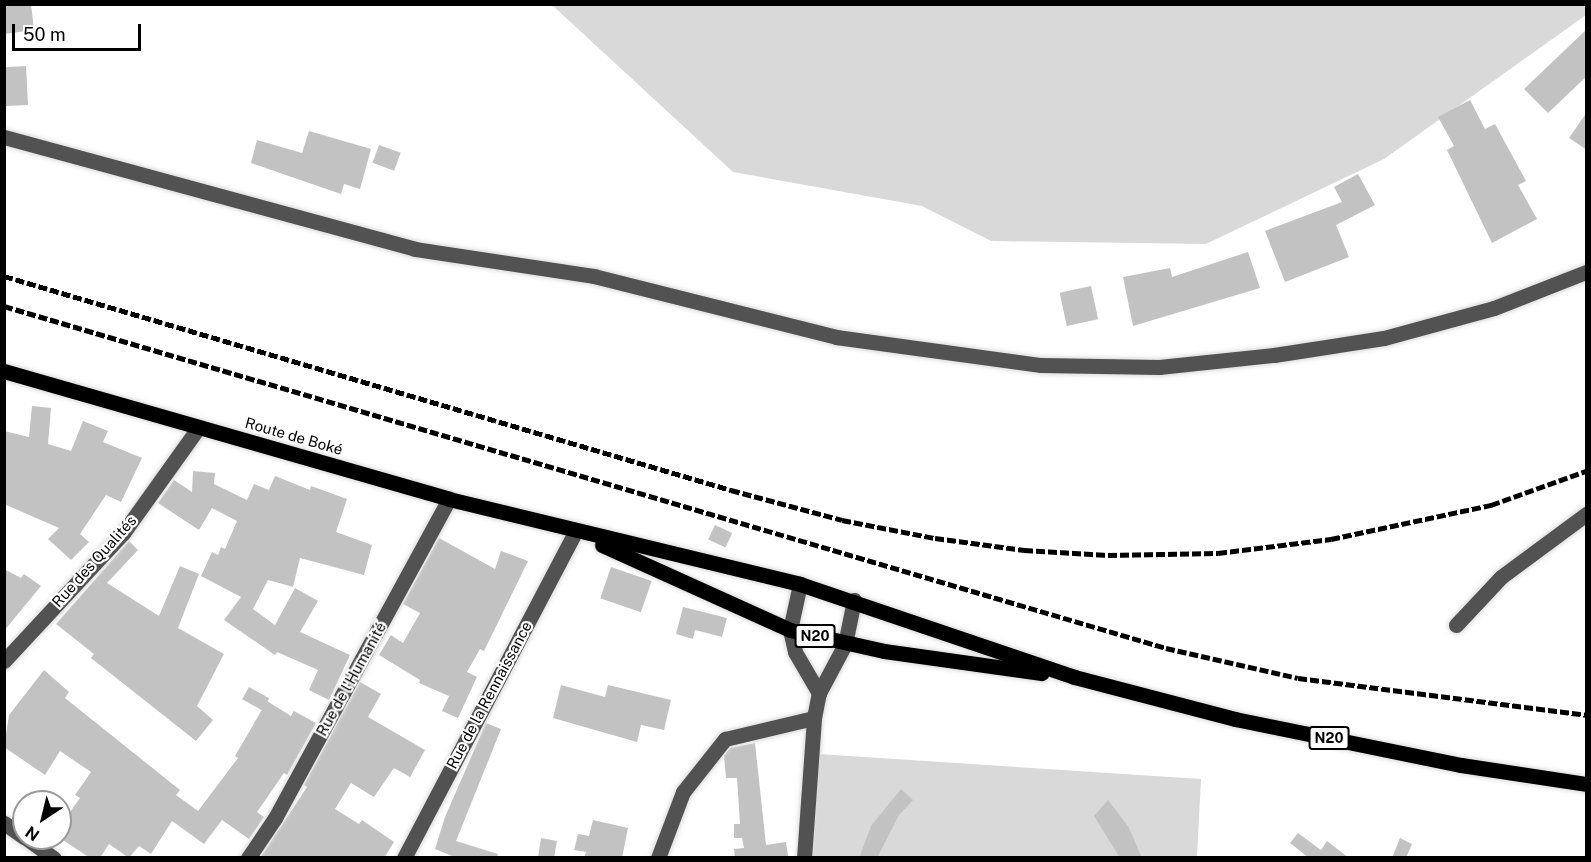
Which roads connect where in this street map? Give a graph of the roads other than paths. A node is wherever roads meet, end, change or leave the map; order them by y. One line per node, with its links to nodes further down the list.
1 (4, 136): 2 (street)
2 (1587, 272)
3 (4, 371): 4 (main road, Route de Boké)
4 (199, 427): 5 (main road, Route de Boké); 13 (street, Rue des Qualités)
5 (449, 499): 7 (main road, Route de Boké); 18 (street, Rue de l'Humanité)
6 (1587, 514): 10 (street)
7 (575, 532): 8 (main road, N20); 11 (main road, N20); 19 (street, Rue de la Rennaissance)
8 (800, 584): 9 (main road, N20); 11 (street)
9 (854, 600): 12 (street); 14 (main road, N20)
10 (1456, 626)
11 (789, 630): 12 (main road, N20); 15 (street)
12 (845, 644): 14 (main road, N20); 15 (street)
13 (4, 661)
14 (1074, 677): 17 (main road, N20)
15 (819, 693): 16 (street)
16 (814, 718): 20 (street); 21 (street)
17 (1587, 784)
18 (248, 858)
19 (404, 858)
20 (658, 858)
21 (804, 858)

